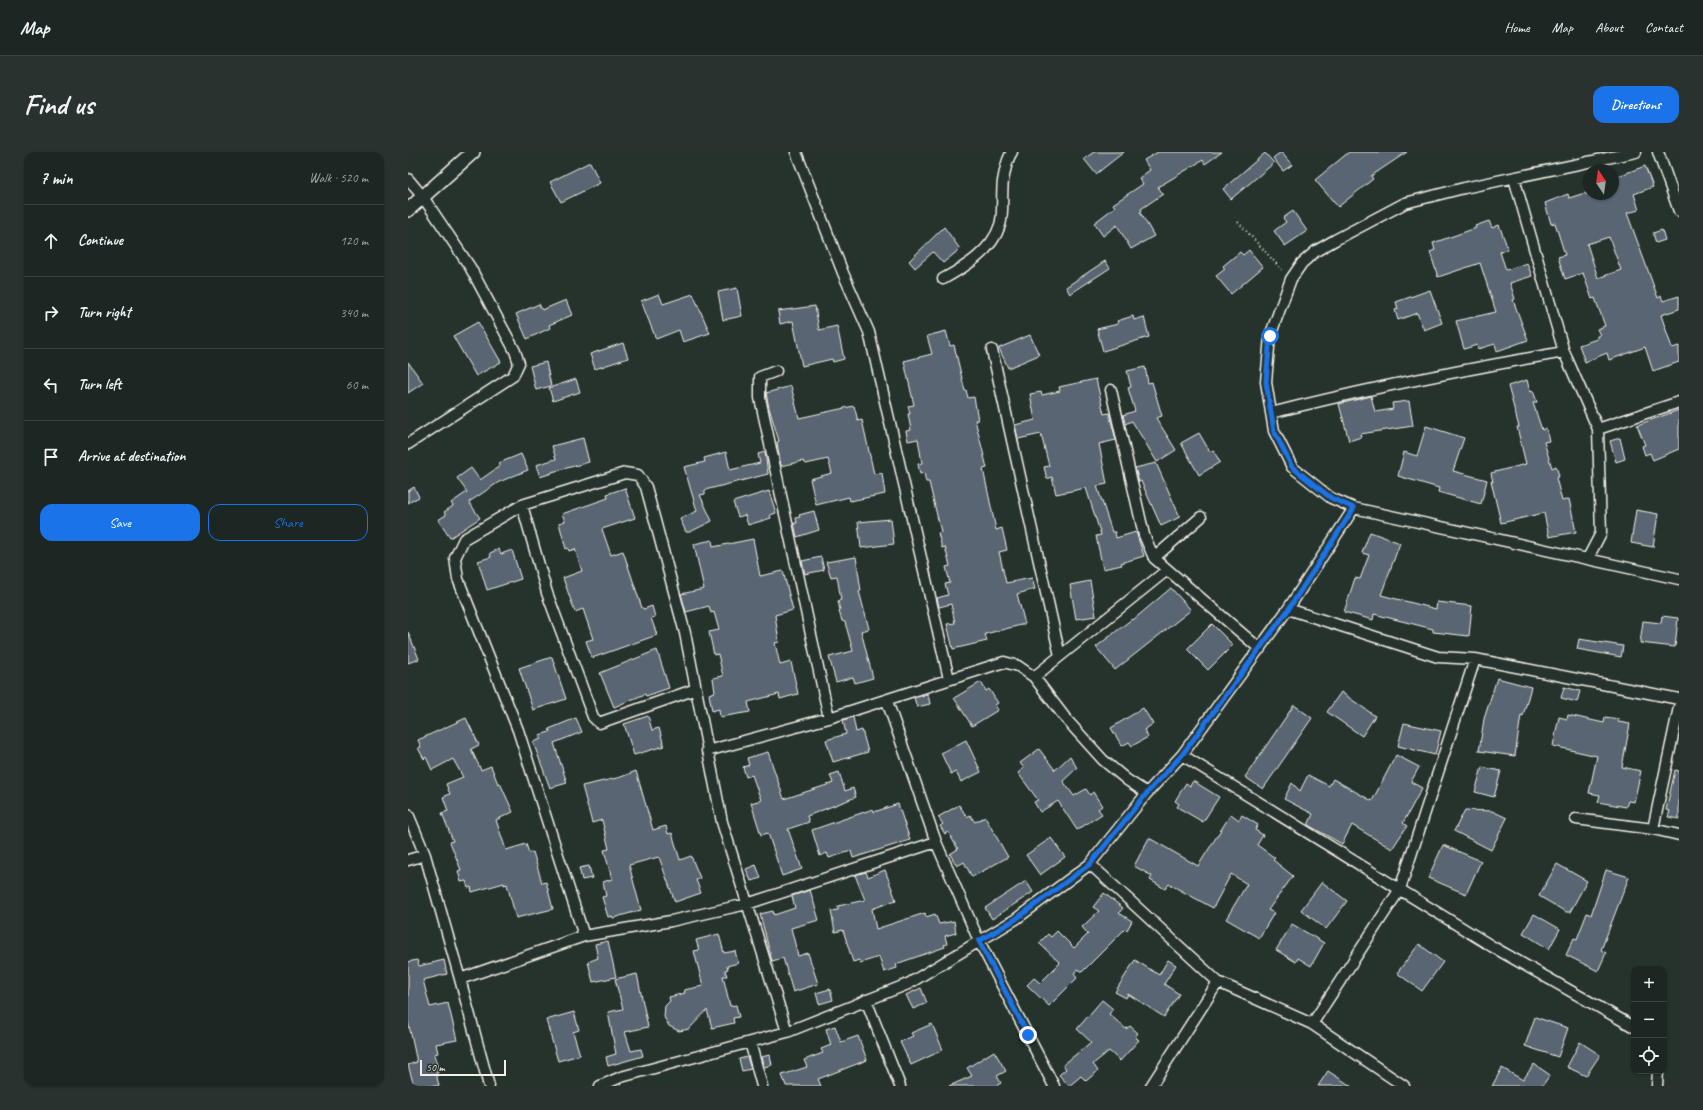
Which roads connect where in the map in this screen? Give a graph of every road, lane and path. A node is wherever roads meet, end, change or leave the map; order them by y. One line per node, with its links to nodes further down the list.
1 (473, 152): 8 (street)
2 (796, 152): 34 (street)
3 (1012, 152): 12 (street)
4 (1636, 152): 6 (street)
5 (1658, 152): 10 (street)
6 (1514, 178): 13 (street); 15 (street)
7 (408, 179): 8 (street)
8 (423, 197): 9 (street); 21 (street)
9 (408, 210)
10 (1679, 211)
11 (1238, 222): 13 (path)
12 (943, 279)
13 (1291, 280): 19 (street)
14 (992, 350): 31 (street)
15 (1564, 352): 19 (street); 20 (street)
16 (776, 371): 39 (street)
17 (1111, 390): 25 (street)
18 (1679, 402): 20 (street)
19 (1272, 414): 23 (street)
20 (1598, 429): 26 (street)
21 (408, 444)
22 (522, 505): 35 (street); 35 (street); 53 (street)
23 (1354, 508): 26 (street); 29 (street)
24 (1201, 517): 25 (street)
25 (1154, 558): 27 (street)
26 (1588, 558): 28 (street)
27 (1167, 570): 30 (street); 31 (street)
28 (1679, 579)
29 (1288, 610): 30 (street); 32 (street)
30 (1260, 649): 41 (street)
31 (1060, 656): 33 (street)
32 (1475, 659): 36 (street); 51 (street)
33 (1034, 677): 34 (street); 42 (street)
34 (949, 679): 37 (street)
35 (696, 689): 40 (street)
36 (1679, 698)
37 (887, 701): 39 (street); 47 (street)
38 (1679, 707): 45 (street)
39 (829, 718): 40 (street)
40 (707, 751): 52 (street)
41 (1182, 755): 42 (street); 51 (street)
42 (1147, 793): 50 (street)
43 (408, 814): 48 (street)
44 (1576, 819): 45 (street)
45 (1654, 829): 46 (street)
46 (1679, 835)
47 (936, 842): 52 (street); 54 (street)
48 (425, 855): 49 (street); 55 (street)
49 (408, 860)
50 (1090, 864): 54 (street); 56 (street)
51 (1400, 889): 58 (street); 59 (street)
52 (747, 904): 53 (street); 60 (street)
53 (584, 936): 55 (street)
54 (979, 941): 57 (street); 68 (street)
55 (460, 979): 64 (street)
56 (1218, 982): 58 (street); 69 (street)
57 (866, 1000): 60 (street); 67 (street)
58 (1312, 1024): 70 (street)
59 (1631, 1025)
60 (787, 1032): 61 (street)
61 (750, 1042): 63 (street); 66 (street)
62 (1658, 1074): 71 (street)
63 (622, 1082): 65 (street)
64 (489, 1086)
65 (600, 1086)
66 (762, 1086)
67 (900, 1086)
68 (1054, 1086)
69 (1151, 1086)
70 (1404, 1086)
71 (1657, 1086)

